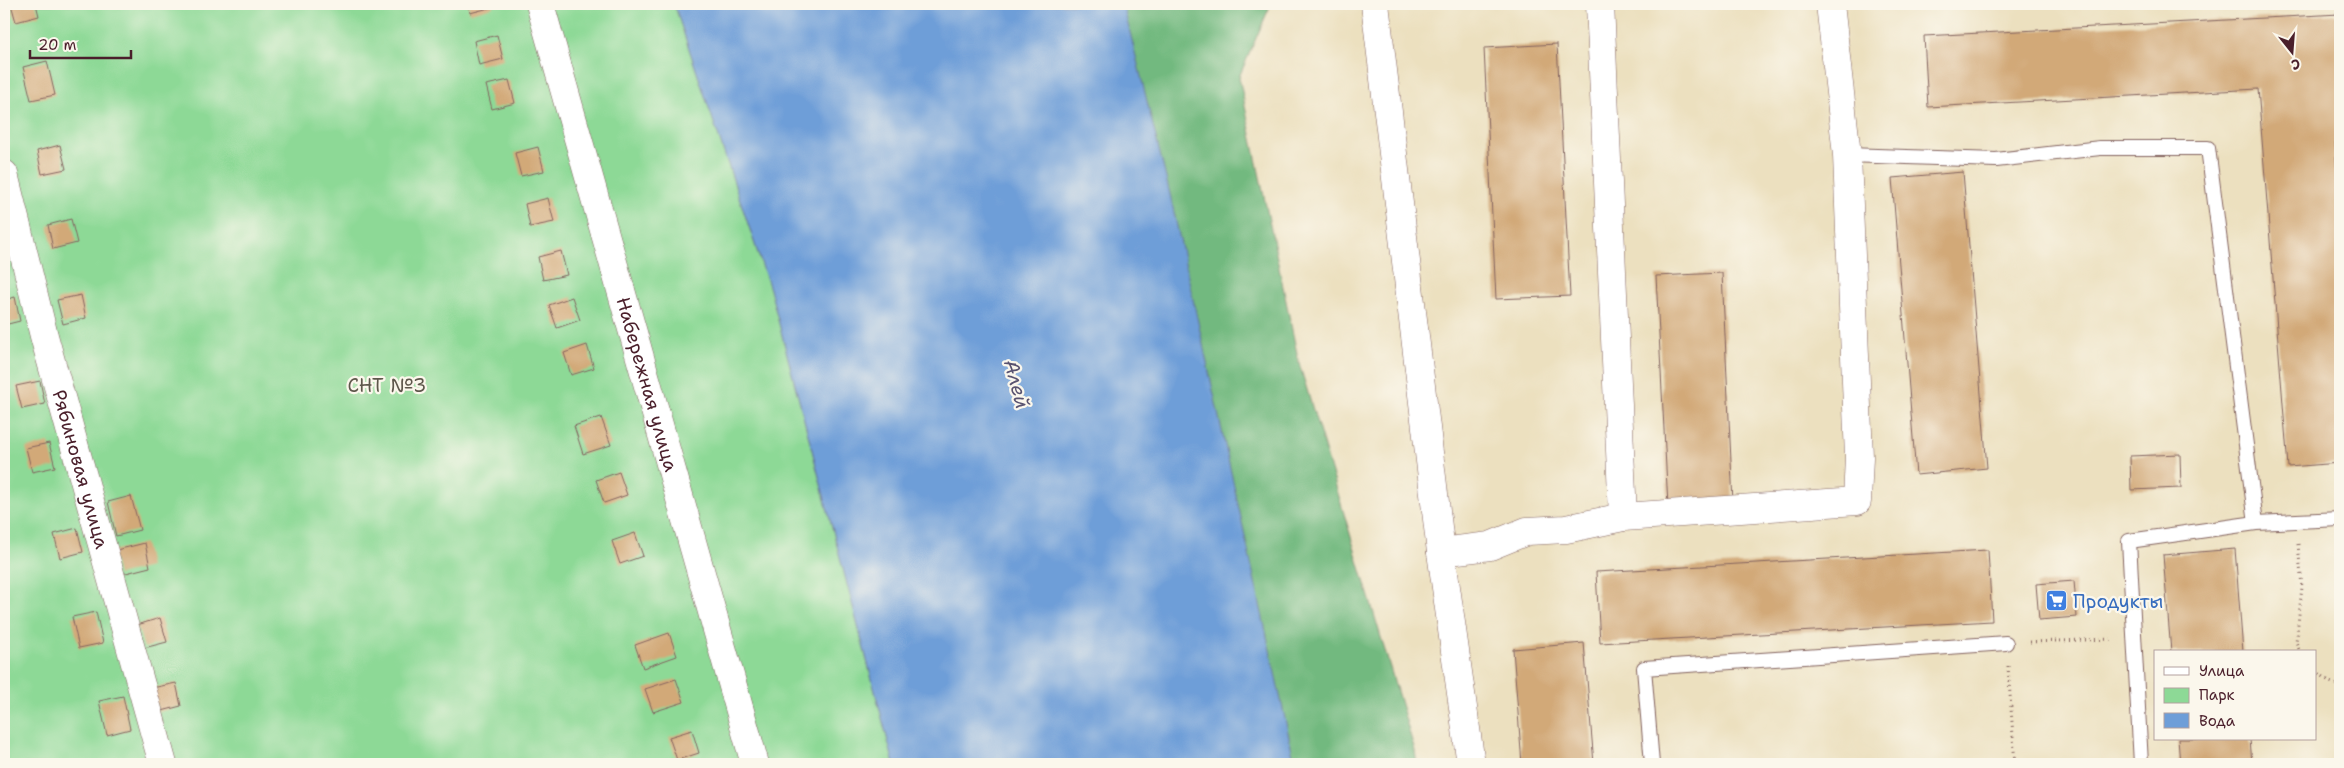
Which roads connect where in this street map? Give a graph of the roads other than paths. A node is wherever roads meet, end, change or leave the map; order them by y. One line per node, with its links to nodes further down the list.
1 (540, 4): 13 (street, Набережная улица)
2 (1375, 4): 10 (street)
3 (1600, 4): 7 (street)
4 (1830, 4): 5 (street)
5 (1847, 155): 7 (street); 9 (lane)
6 (4, 174): 12 (street, Рябиновая улица)
7 (1623, 517): 10 (street)
8 (2340, 519): 9 (lane)
9 (2256, 523): 16 (lane)
10 (1442, 552): 14 (street)
11 (2006, 643): 15 (lane)
12 (163, 764)
13 (755, 764)
14 (1471, 764)
15 (1652, 764)
16 (2141, 764)

